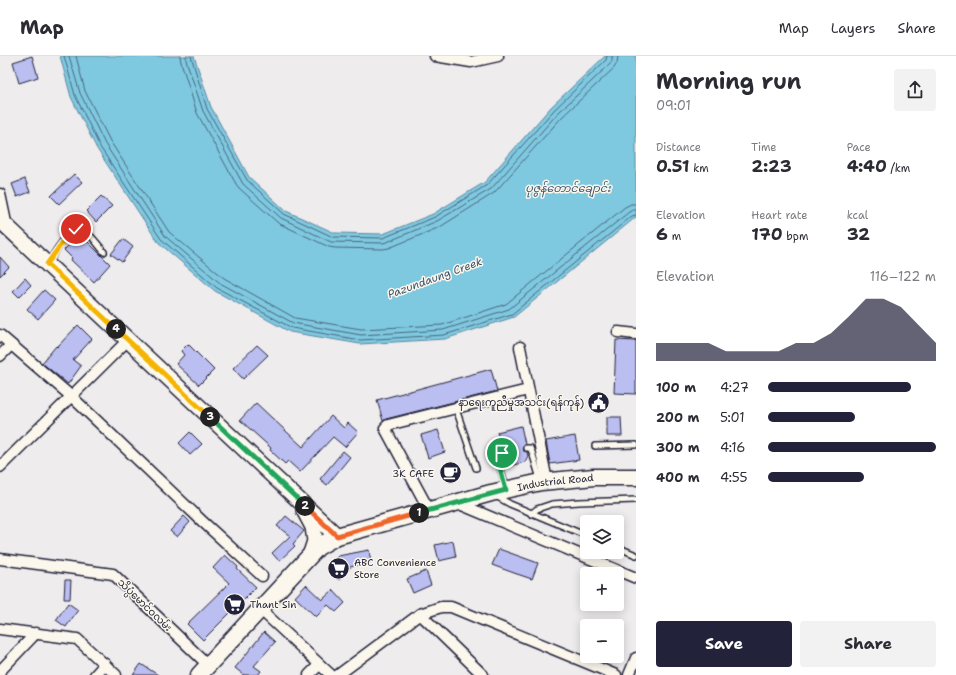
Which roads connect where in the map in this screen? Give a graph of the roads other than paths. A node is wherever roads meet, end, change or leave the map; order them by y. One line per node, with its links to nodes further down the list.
1 (435, 56): 2 (street)
2 (498, 56)
3 (0, 194): 4 (street)
4 (3, 223): 6 (main road)
5 (104, 252): 6 (lane)
6 (47, 264): 10 (main road)
7 (618, 332): 8 (street)
8 (636, 334)
9 (0, 335): 11 (street)
10 (128, 340): 15 (street); 26 (main road)
11 (10, 345): 13 (street); 15 (street)
12 (520, 347): 14 (street)
13 (0, 356)
14 (528, 390): 16 (street); 24 (street)
15 (72, 397): 21 (street); 37 (street)
16 (456, 409): 22 (lane); 29 (street)
17 (636, 445): 18 (lane)
18 (595, 446)
19 (526, 448): 24 (lane)
20 (502, 453): 25 (lane)
21 (0, 467)
22 (476, 468)
23 (636, 476): 24 (main road, Industrial Road)
24 (544, 482): 25 (main road, Industrial Road)
25 (499, 491): 28 (main road, Industrial Road); 30 (lane)
26 (296, 497): 32 (main road); 35 (main road)
27 (636, 500): 30 (lane)
28 (457, 503): 29 (main road, Industrial Road); 38 (street)
29 (429, 510): 32 (main road, Industrial Road)
30 (531, 514): 31 (lane)
31 (580, 533)
32 (337, 536): 35 (main road, Industrial Road)
33 (624, 550): 34 (lane)
34 (636, 555)
35 (310, 556): 39 (main road, Industrial Road)
36 (0, 559): 46 (street, သိပ္ပံမောင်ဝလမ်း)
37 (262, 576)
38 (636, 578)
39 (260, 609): 45 (street); 46 (main road, Industrial Road)
40 (420, 614): 52 (street); 53 (street); 54 (street)
41 (0, 629): 42 (street)
42 (36, 634): 44 (street); 47 (street)
43 (636, 658): 55 (street)
44 (105, 664): 48 (street); 49 (street)
45 (319, 665): 50 (street); 51 (street)
46 (203, 670)
47 (0, 671)
48 (95, 675)
49 (116, 675)
50 (309, 675)
51 (331, 675)
52 (338, 675)
53 (483, 675)
54 (616, 675)
55 (629, 675)

